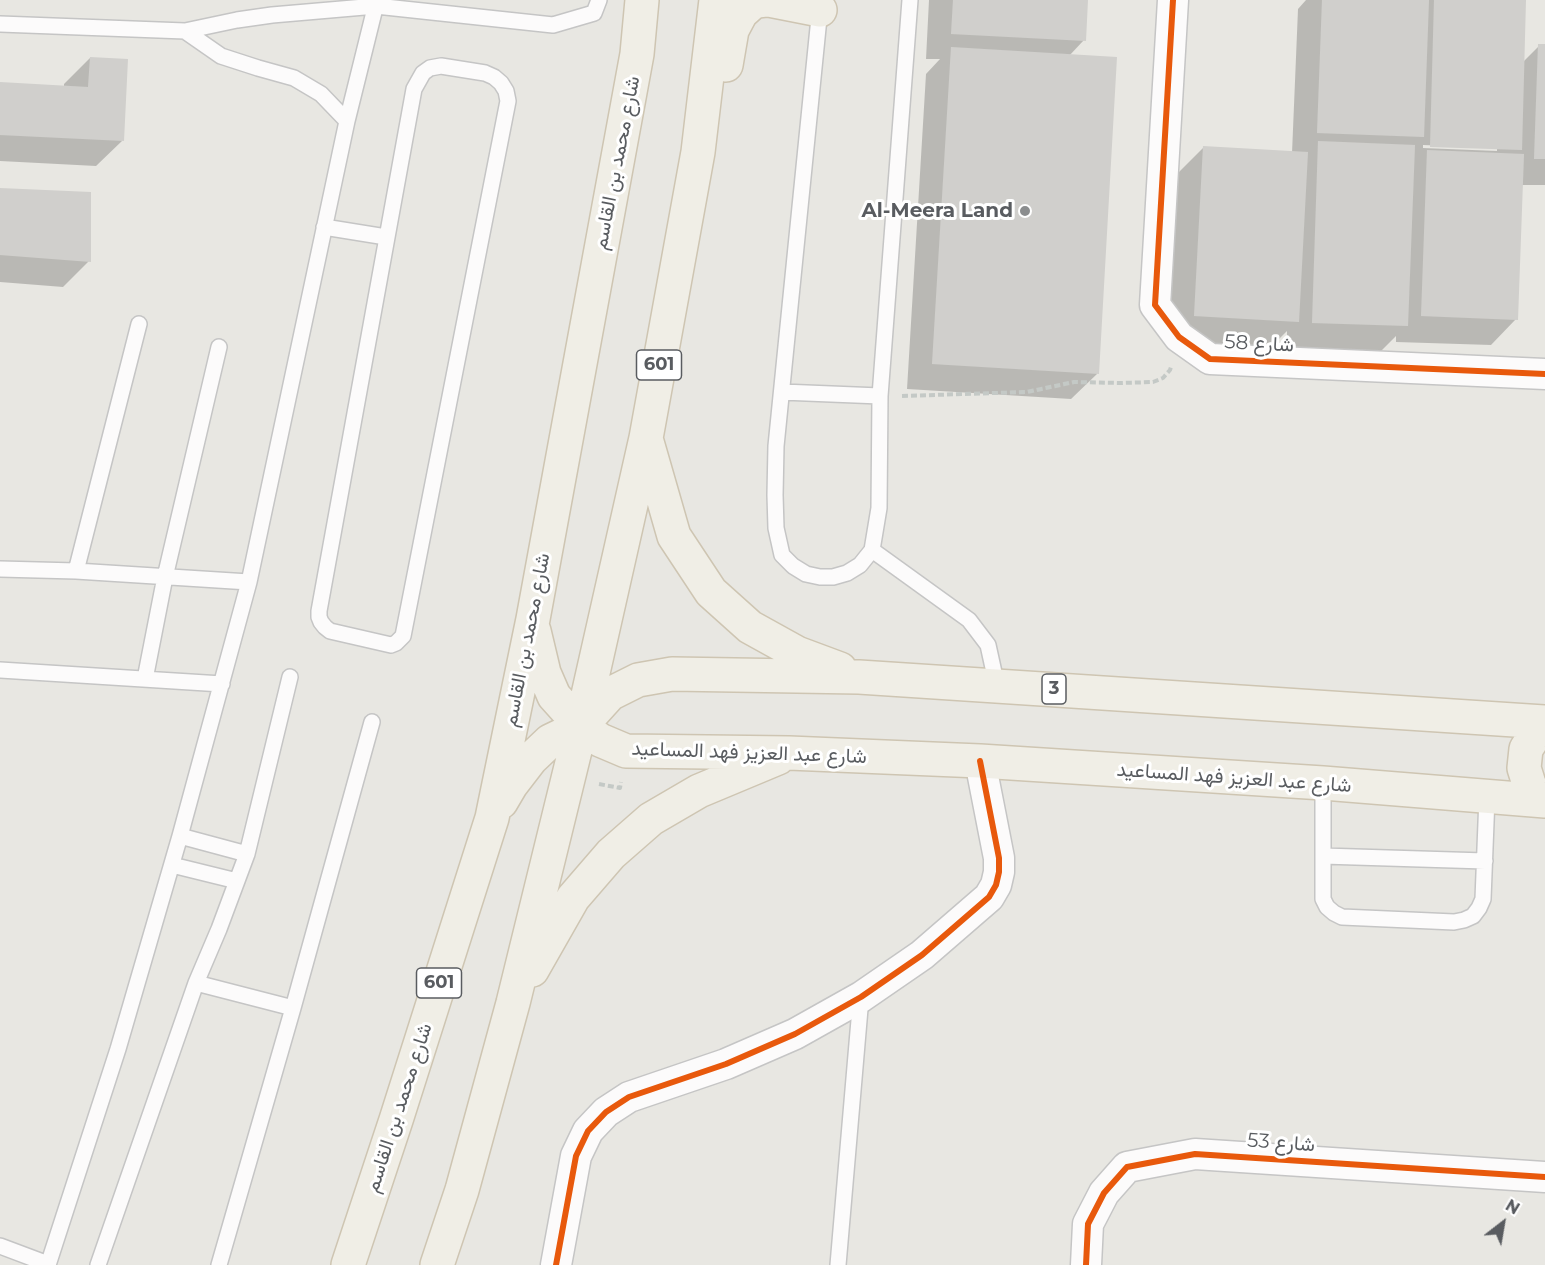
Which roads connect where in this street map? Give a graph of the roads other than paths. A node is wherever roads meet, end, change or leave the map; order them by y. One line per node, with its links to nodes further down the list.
1 (599, 0): 7 (lane)
2 (642, 0): 26 (main road, شارع محمد بن القاسم / 601)
3 (716, 0): 12 (main road, 601)
4 (768, 0): 8 (main road); 12 (main road)
5 (910, 0): 19 (lane)
6 (1173, 0): 17 (street, شارع 58)
7 (376, 3): 10 (lane); 11 (lane)
8 (821, 5): 18 (lane)
9 (0, 24): 10 (lane)
10 (185, 31): 11 (lane)
11 (347, 121): 13 (lane)
12 (698, 152): 20 (main road, 601)
13 (324, 227): 14 (lane); 25 (lane)
14 (386, 237): 14 (lane)
15 (139, 324): 23 (lane)
16 (219, 347): 24 (lane)
17 (1545, 374)
18 (782, 392): 19 (lane); 21 (lane)
19 (880, 396): 21 (lane)
20 (646, 438): 29 (main road); 35 (main road, 601)
21 (872, 550): 32 (lane)
22 (0, 569): 23 (lane)
23 (76, 571): 24 (lane)
24 (165, 577): 25 (lane); 30 (lane)
25 (249, 582): 31 (lane)
26 (532, 619): 35 (main road, شارع عبد العزيز فهد المساعيد); 42 (main road, شارع محمد بن القاسم / 601)
27 (0, 670): 30 (lane)
28 (290, 677): 44 (lane)
29 (859, 677): 32 (main road, 3); 35 (main road, 3)
30 (145, 679): 31 (lane)
31 (222, 684): 43 (lane)
32 (997, 686): 34 (main road, 3)
33 (372, 722): 52 (lane)
34 (1545, 722)
35 (581, 726): 37 (main road, شارع عبد العزيز فهد المساعيد); 42 (main road); 51 (main road, 601)
36 (1545, 728): 41 (main road)
37 (789, 753): 38 (main road, شارع عبد العزيز فهد المساعيد); 51 (main road)
38 (980, 761): 39 (main road, شارع عبد العزيز فهد المساعيد); 50 (street)
39 (1323, 783): 40 (main road, شارع عبد العزيز فهد المساعيد); 45 (lane)
40 (1487, 797): 41 (main road, شارع عبد العزيز فهد المساعيد); 46 (lane)
41 (1544, 801)
42 (492, 818): 58 (main road, شارع محمد بن القاسم / 601)
43 (180, 836): 44 (lane); 47 (lane)
44 (247, 854): 48 (lane)
45 (1323, 856): 46 (lane); 46 (lane)
46 (1485, 861)
47 (172, 865): 48 (lane); 55 (lane)
48 (237, 881): 49 (lane)
49 (196, 982): 52 (lane); 56 (lane)
50 (861, 997): 60 (street); 61 (lane)
51 (513, 1003): 59 (main road, 601)
52 (293, 1008): 57 (lane)
53 (1545, 1177): 62 (street, شارع 53)
54 (0, 1246): 55 (lane)
55 (48, 1264)
56 (98, 1265)
57 (219, 1265)
58 (348, 1265)
59 (437, 1265)
60 (556, 1265)
61 (838, 1265)
62 (1086, 1265)

